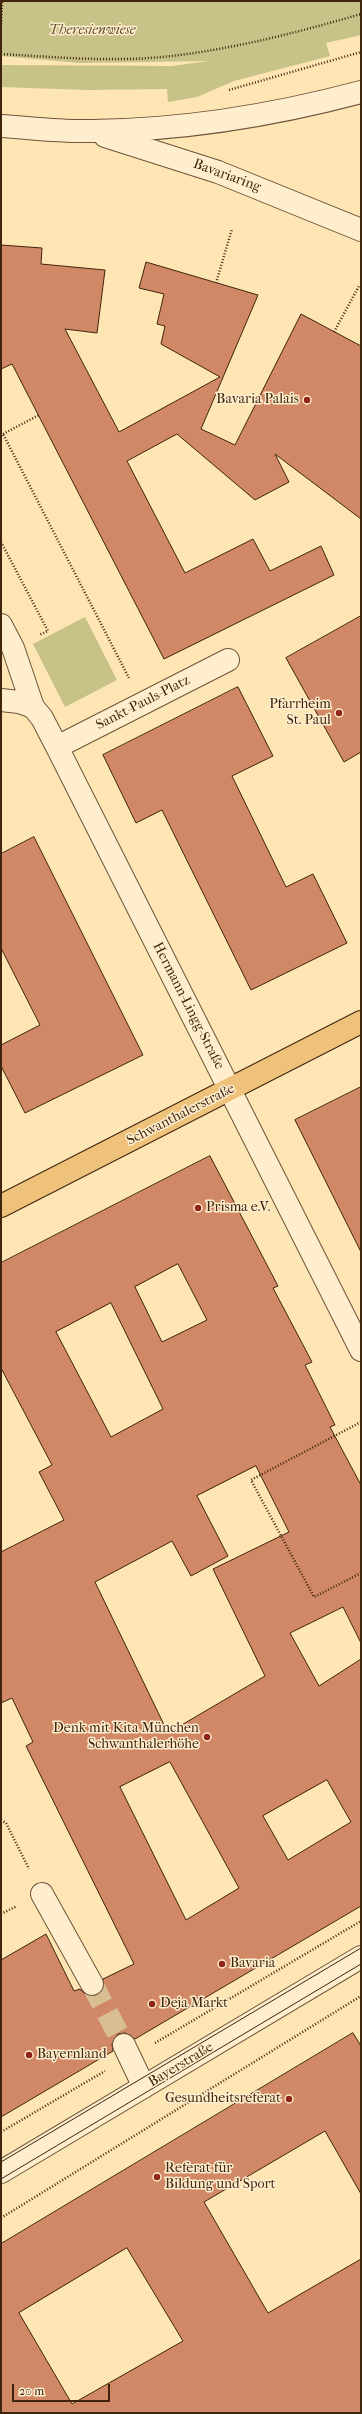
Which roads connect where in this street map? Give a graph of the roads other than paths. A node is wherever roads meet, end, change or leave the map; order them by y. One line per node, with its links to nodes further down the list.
1 (361, 92): 3 (street, Bavariaring)
2 (1, 126): 3 (street, Bavariaring)
3 (90, 132): 4 (street, Bavariaring)
4 (361, 230)
5 (1, 625): 8 (street, Hermann-Lingg-Straße)
6 (228, 660): 9 (street, Sankt-Pauls-Platz)
7 (1, 700): 8 (street)
8 (33, 707): 9 (street, Hermann-Lingg-Straße)
9 (57, 747): 11 (street, Hermann-Lingg-Straße)
10 (361, 1022): 11 (main road, Schwanthalerstraße)
11 (231, 1090): 12 (main road, Schwanthalerstraße); 13 (street, Hermann-Lingg-Straße)
12 (1, 1206)
13 (361, 1350)
14 (42, 1894): 16 (street)
15 (361, 1957): 18 (street, Bayerstraße)
16 (92, 1984)
17 (127, 2051): 18 (street)
18 (144, 2087): 19 (street, Bayerstraße)
19 (1, 2172)

